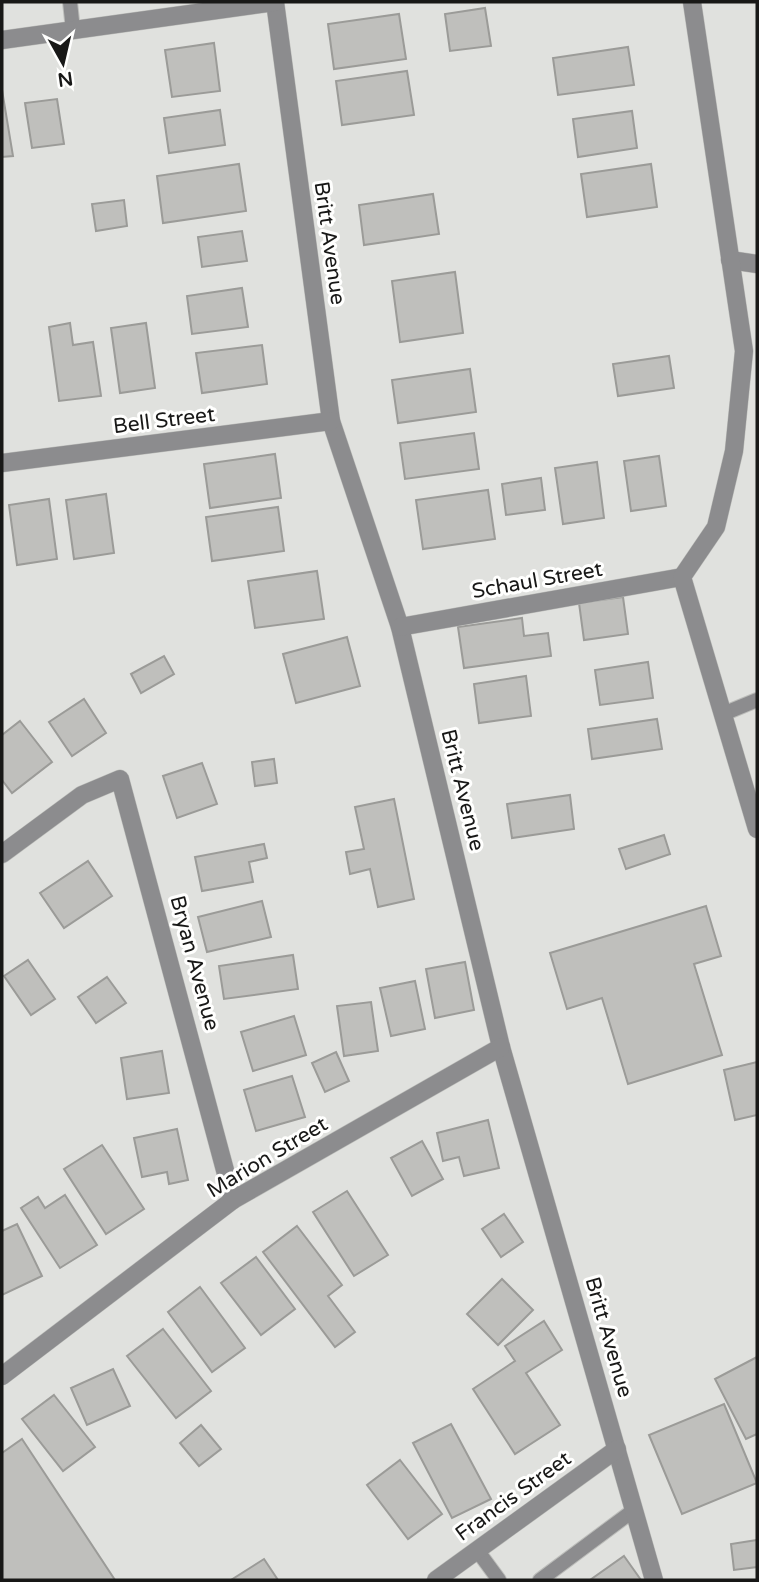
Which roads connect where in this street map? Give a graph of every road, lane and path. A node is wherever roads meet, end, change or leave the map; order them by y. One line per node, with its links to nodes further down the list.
1 (70, 2): 4 (lane)
2 (275, 2): 4 (street); 8 (street, Britt Avenue)
3 (692, 2): 6 (street)
4 (74, 30): 5 (street)
5 (2, 40)
6 (730, 260): 7 (street); 10 (street)
7 (757, 264)
8 (331, 421): 9 (street, Bell Street); 11 (street, Britt Avenue)
9 (2, 463)
10 (682, 577): 11 (street, Schaul Street); 13 (street)
11 (400, 627): 16 (street, Britt Avenue)
12 (757, 700): 13 (lane)
13 (723, 714): 14 (street)
14 (757, 829)
15 (2, 854): 17 (street, Bryan Avenue)
16 (501, 1047): 17 (street, Marion Street); 19 (street, Britt Avenue)
17 (233, 1200): 18 (street, Marion Street)
18 (2, 1376)
19 (617, 1449): 20 (street, Britt Avenue); 21 (street, Francis Street)
20 (634, 1510): 24 (lane); 25 (street, Britt Avenue)
21 (477, 1550): 22 (street, Francis Street); 23 (lane)
22 (436, 1580)
23 (499, 1580)
24 (540, 1580)
25 (653, 1580)

